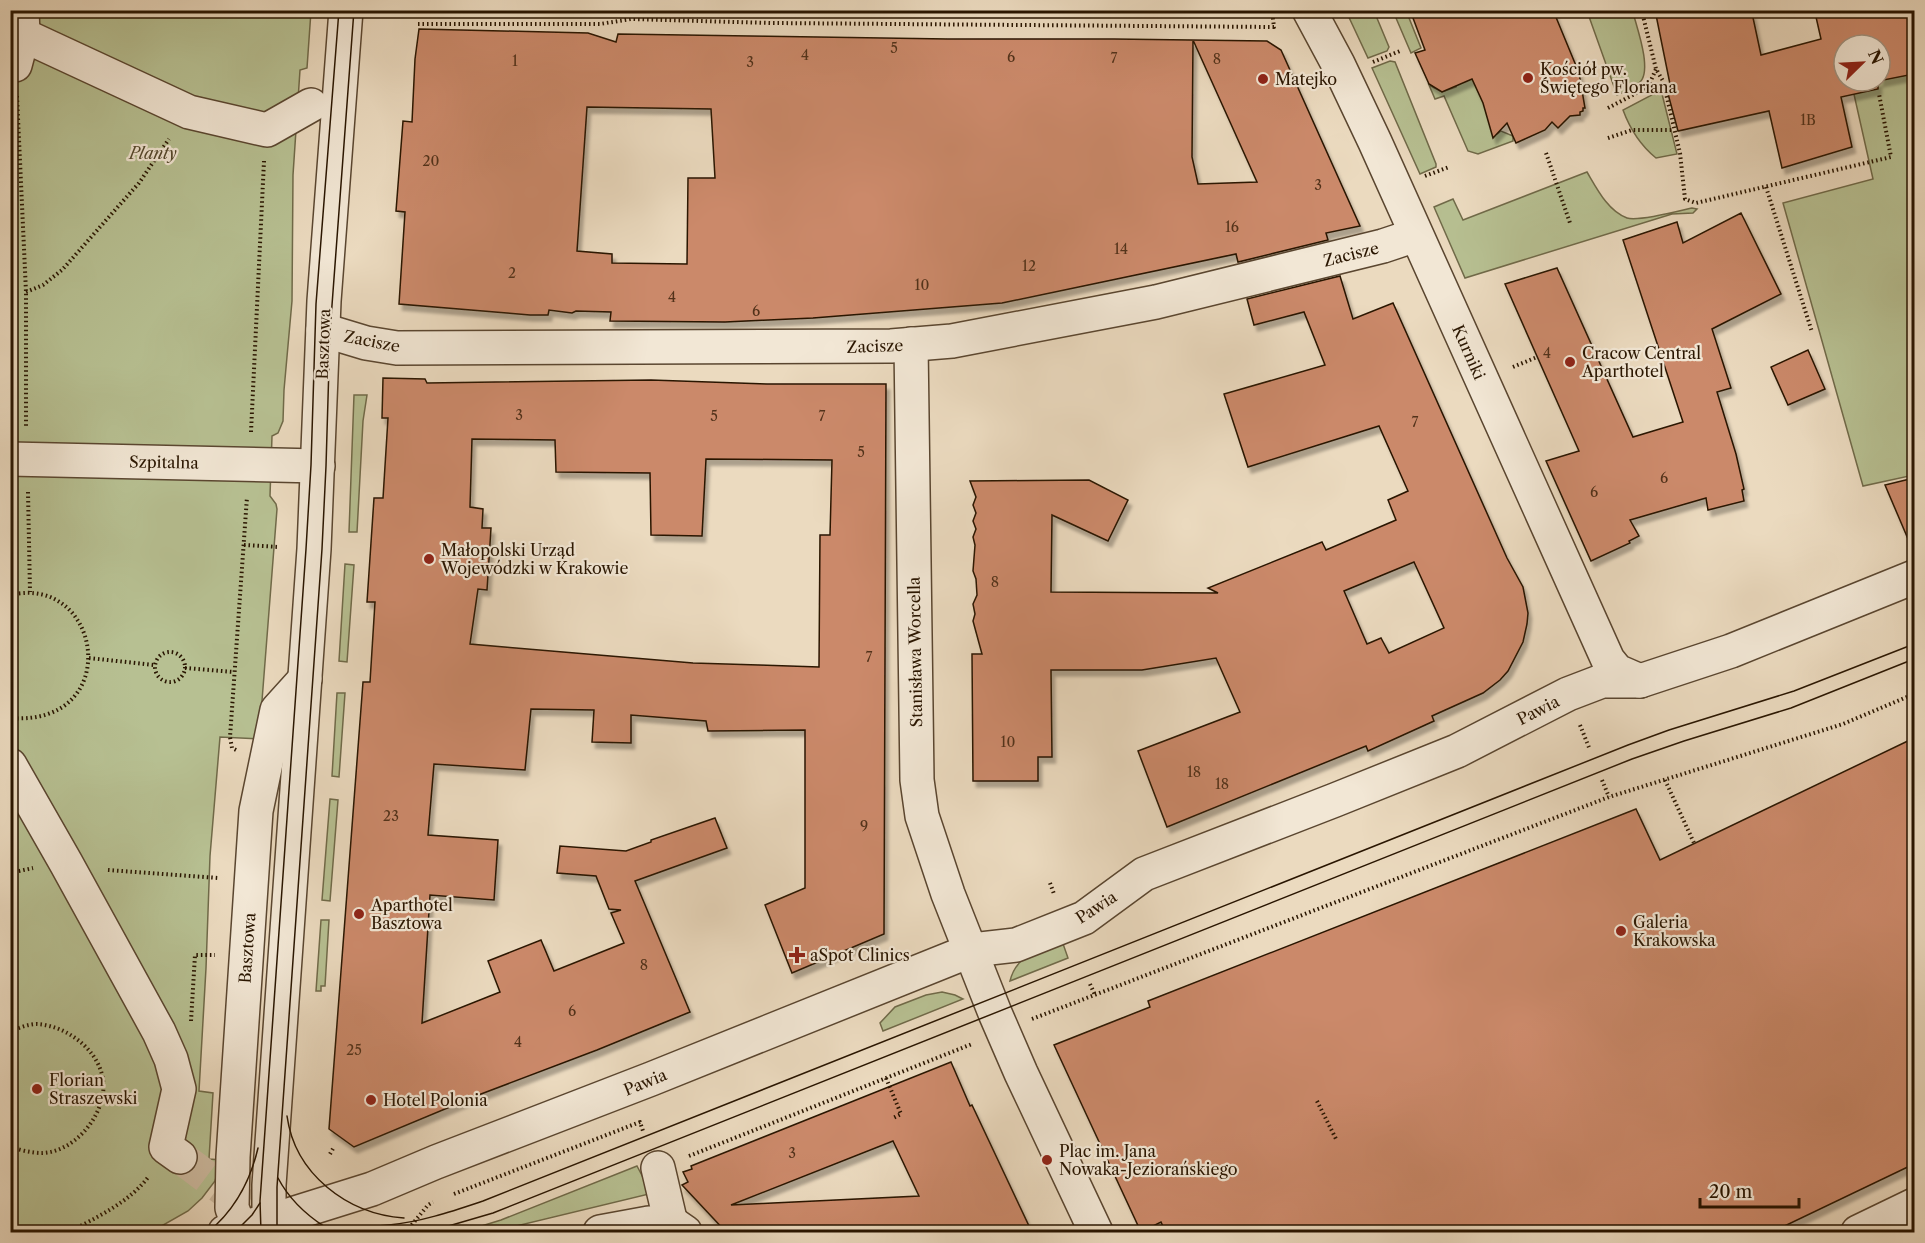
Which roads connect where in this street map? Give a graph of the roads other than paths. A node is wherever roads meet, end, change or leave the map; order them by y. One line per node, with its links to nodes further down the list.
1 (346, 10): 6 (street, Basztowa)
2 (1309, 10): 5 (street, Kurniki)
3 (20, 37): 4 (street)
4 (311, 105)
5 (1416, 235): 7 (street, Zacisze); 11 (street, Kurniki)
6 (323, 330): 7 (street, Zacisze); 9 (street, Basztowa)
7 (911, 344): 13 (street, Stanisława Worcella)
8 (10, 459): 9 (street, Szpitalna)
9 (318, 466): 17 (street, Basztowa)
10 (1914, 577): 11 (street, Pawia)
11 (1640, 681): 13 (street, Pawia)
12 (10, 765): 14 (street)
13 (972, 950): 17 (street, Pawia); 20 (street, Stanisława Worcella)
14 (173, 1152)
15 (658, 1168): 18 (street)
16 (1914, 1205): 21 (street)
17 (255, 1229)
18 (677, 1230): 19 (street)
19 (600, 1233)
20 (1096, 1233)
21 (1858, 1233)

